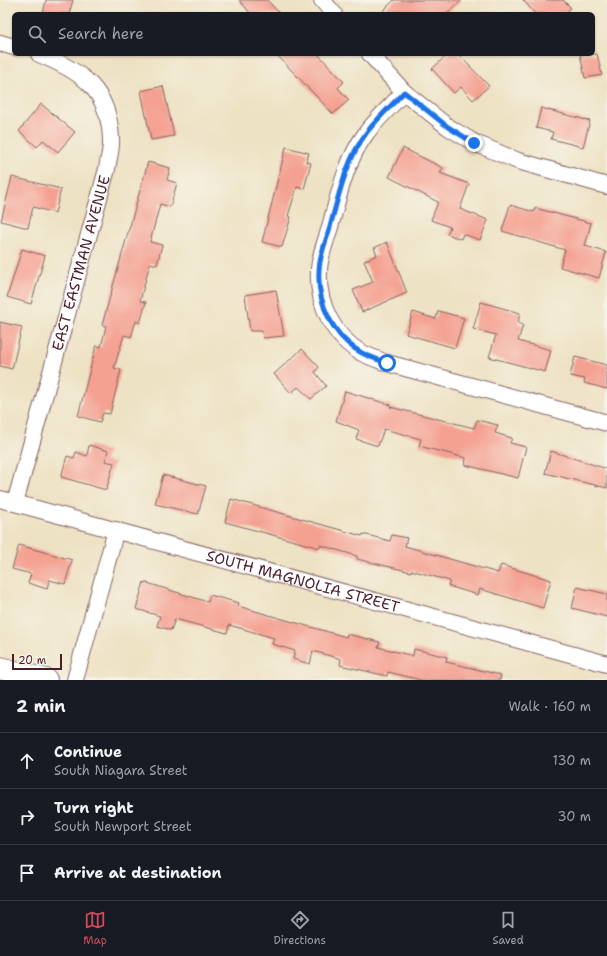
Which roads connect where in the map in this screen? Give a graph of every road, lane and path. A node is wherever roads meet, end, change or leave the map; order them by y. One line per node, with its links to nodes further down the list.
1 (322, 0): 2 (street)
2 (332, 12)
3 (0, 44): 4 (street)
4 (12, 47)
5 (44, 56): 10 (street, EAST EASTMAN AVENUE)
6 (372, 56): 7 (street)
7 (404, 92): 8 (street); 9 (street)
8 (607, 186)
9 (607, 423)
10 (8, 501): 11 (street, SOUTH MAGNOLIA STREET)
11 (116, 530): 12 (street, SOUTH MAGNOLIA STREET); 15 (street)
12 (607, 664)
13 (0, 668): 14 (main road)
14 (46, 680)
15 (75, 680)

